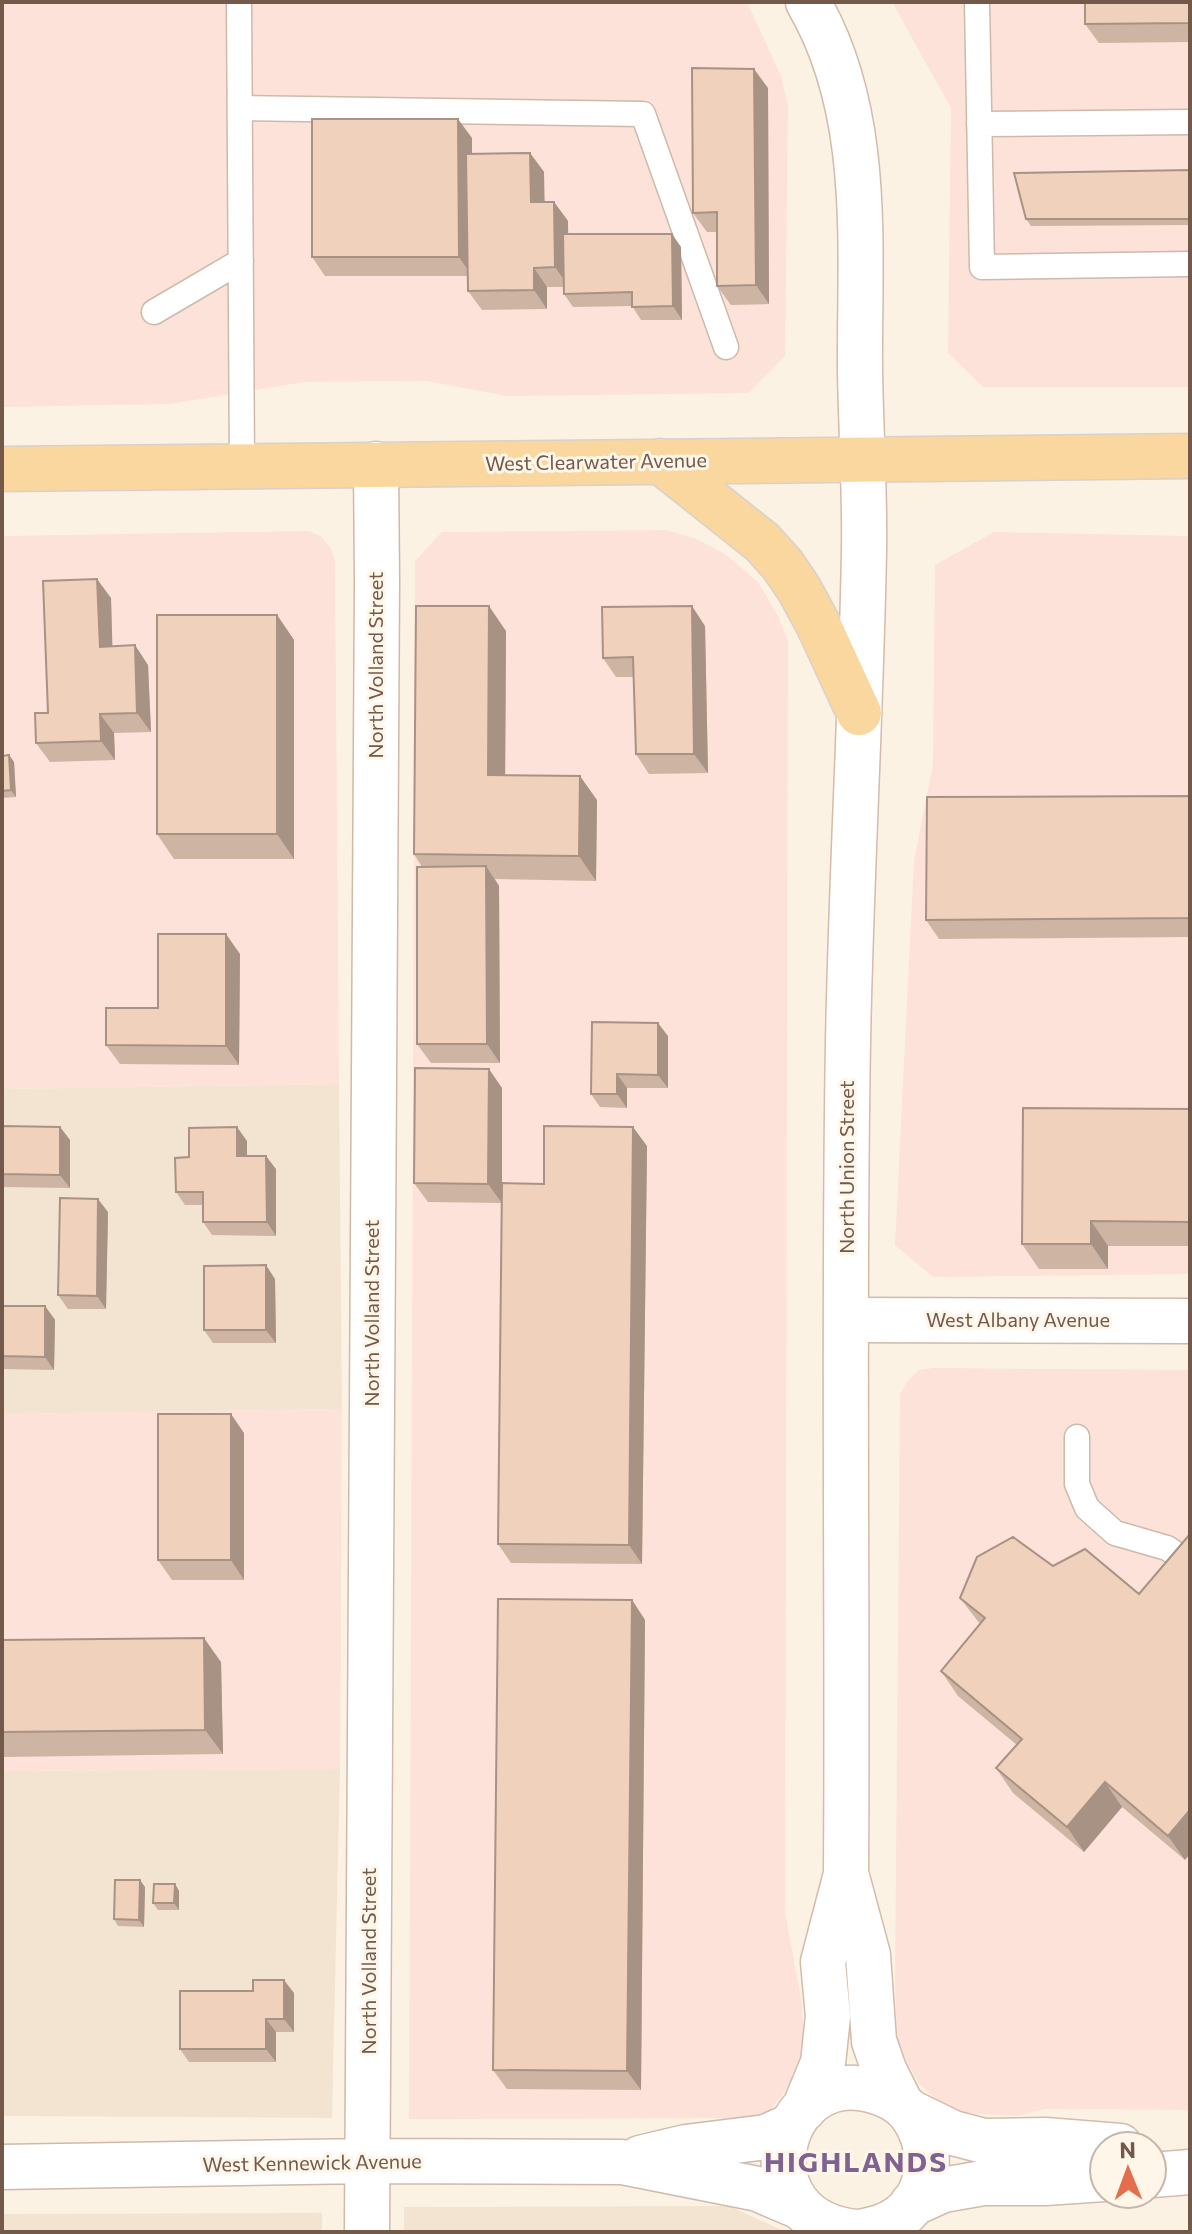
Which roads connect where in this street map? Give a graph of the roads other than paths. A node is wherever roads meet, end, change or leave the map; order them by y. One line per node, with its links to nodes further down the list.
1 (239, 2): 4 (lane)
2 (808, 2): 12 (street)
3 (977, 2): 6 (lane)
4 (240, 108): 7 (lane); 10 (lane)
5 (1190, 122): 6 (lane)
6 (979, 124): 8 (lane)
7 (241, 261): 9 (lane); 15 (lane)
8 (1190, 264)
9 (154, 312)
10 (726, 347)
11 (1190, 456): 12 (main road, West Clearwater Avenue)
12 (862, 459): 13 (main road, West Clearwater Avenue); 17 (street, North Union Street)
13 (660, 461): 14 (main road, West Clearwater Avenue); 17 (main road)
14 (376, 464): 15 (main road, West Clearwater Avenue); 28 (street, North Volland Street)
15 (242, 465): 16 (main road, West Clearwater Avenue)
16 (2, 469)
17 (859, 713): 18 (street, North Union Street)
18 (847, 1320): 19 (street, West Albany Avenue); 22 (street, North Union Street)
19 (1190, 1321)
20 (1077, 1437): 21 (lane)
21 (1190, 1563)
22 (846, 1874): 23 (street, North Union Street); 24 (street, North Union Street)
23 (906, 2108): 24 (street); 25 (street); 35 (street)
24 (797, 2118): 29 (street, West Kennewick Avenue); 34 (street)
25 (1088, 2143)
26 (1168, 2149): 27 (street)
27 (1190, 2151)
28 (367, 2161): 29 (street, West Kennewick Avenue); 30 (street, West Kennewick Avenue); 36 (street, North Volland Street)
29 (622, 2162): 34 (street, West Kennewick Avenue)
30 (2, 2167)
31 (1190, 2172): 32 (street)
32 (1168, 2174)
33 (1088, 2180): 35 (street)
34 (807, 2217): 35 (street)
35 (884, 2224)
36 (367, 2232)

